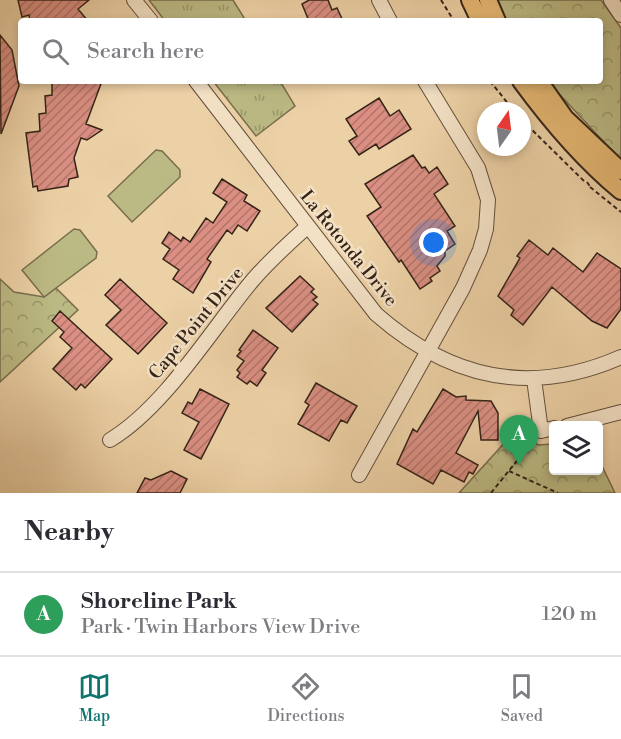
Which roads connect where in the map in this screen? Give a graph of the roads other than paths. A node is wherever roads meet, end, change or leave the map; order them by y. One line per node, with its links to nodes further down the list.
1 (134, 0): 7 (street)
2 (379, 0): 8 (street)
3 (470, 0): 9 (main road)
4 (488, 0): 10 (main road)
5 (611, 0): 6 (street)
6 (621, 15)
7 (148, 18)
8 (388, 18)
9 (479, 18)
10 (496, 18)
11 (198, 84): 17 (street, La Rotonda Drive)
12 (427, 84): 18 (street)
13 (523, 84): 16 (main road)
14 (541, 84): 15 (main road)
15 (621, 171)
16 (621, 191)
17 (308, 226): 18 (street, La Rotonda Drive); 24 (street, Cape Point Drive)
18 (429, 350): 20 (street, La Rotonda Drive); 25 (street)
19 (621, 357): 20 (street, La Rotonda Drive)
20 (534, 379): 23 (street)
21 (621, 412): 22 (street)
22 (586, 421)
23 (547, 429)
24 (110, 440)
25 (359, 475)

